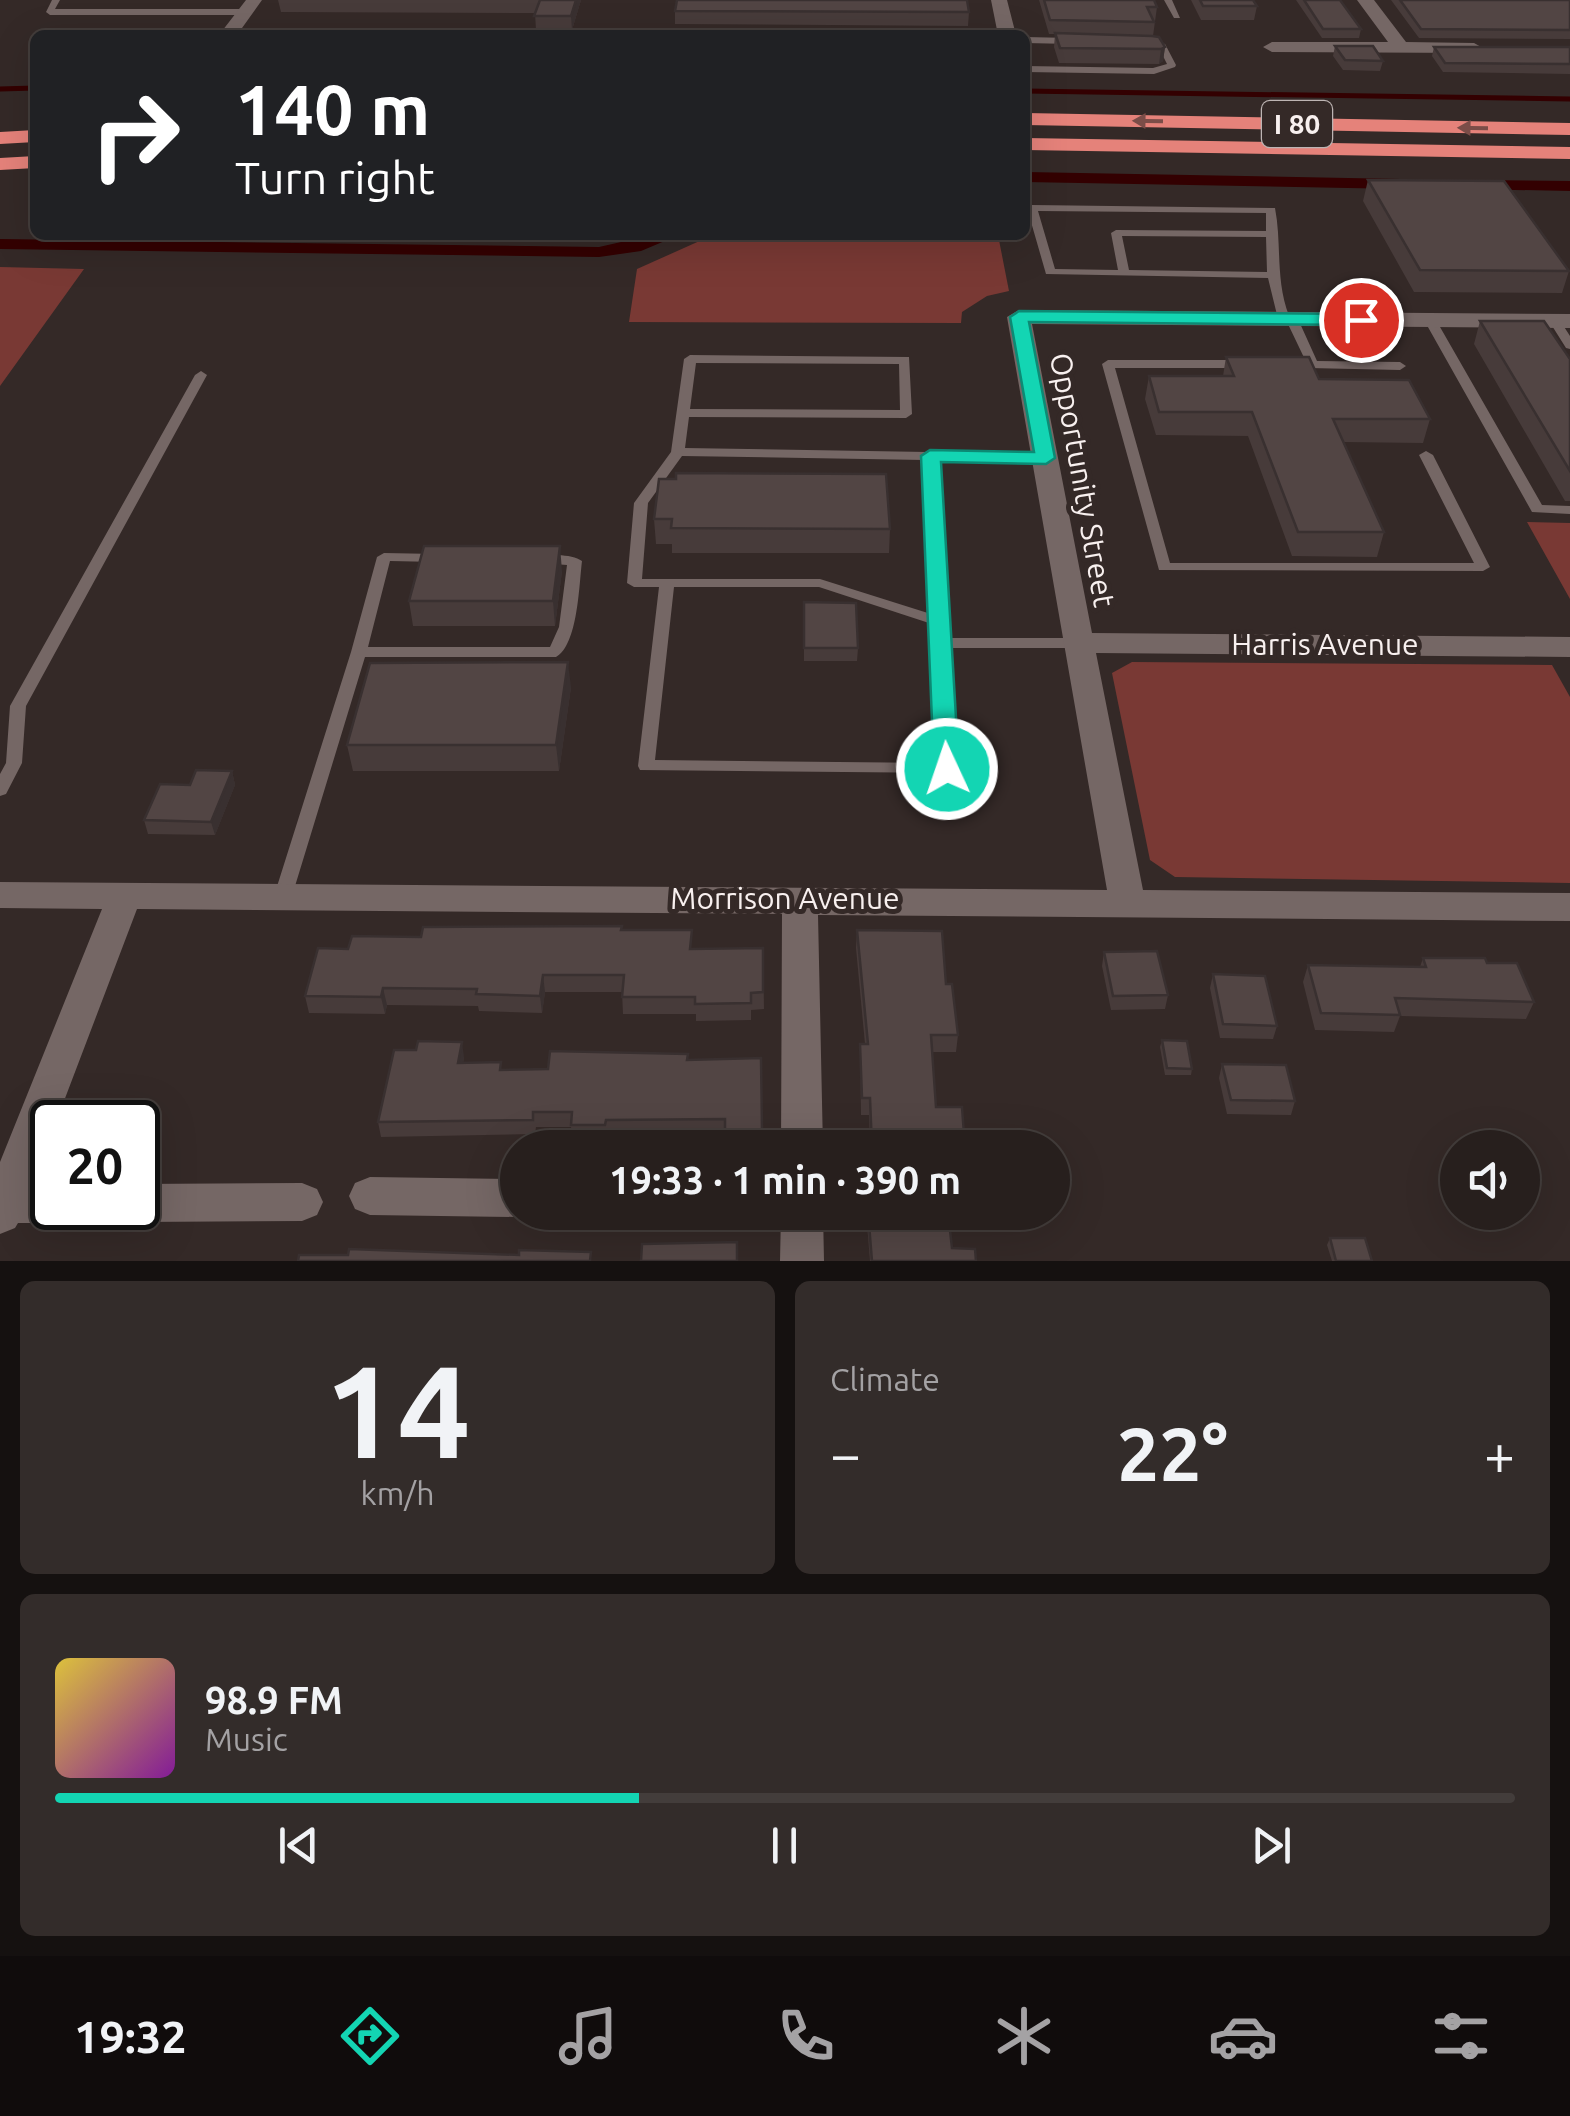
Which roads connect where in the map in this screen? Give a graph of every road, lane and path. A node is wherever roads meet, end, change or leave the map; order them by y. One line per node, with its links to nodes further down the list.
1 (56, 0): 9 (lane)
2 (114, 0): 9 (lane)
3 (174, 0): 8 (lane)
4 (999, 0): 12 (street)
5 (1168, 0): 10 (lane)
6 (1366, 0): 17 (street)
7 (249, 6): 8 (lane); 11 (street)
8 (167, 10): 9 (lane)
9 (108, 11)
10 (1177, 16)
11 (232, 30)
12 (1006, 30)
13 (1030, 40): 14 (lane)
14 (1081, 42)
15 (1134, 43): 19 (lane)
16 (1272, 46): 17 (street)
17 (1400, 47): 18 (street)
18 (1495, 48)
19 (1030, 69)
20 (1030, 119): 21 (highway, I 80, one-way to 20)
21 (1570, 129)
22 (30, 136): 23 (highway)
23 (0, 138)
24 (1030, 144): 25 (highway, I 80)
25 (1570, 153)
26 (30, 162): 27 (highway)
27 (0, 164)
28 (1272, 234): 29 (lane); 29 (lane); 30 (lane)
29 (1124, 273): 30 (lane)
30 (1272, 275): 31 (lane)
31 (1288, 319): 32 (street, Opportunity Street); 37 (lane); 44 (street, Opportunity Street)
32 (1430, 320): 33 (street, Opportunity Street); 45 (lane)
33 (1562, 321): 34 (lane)
34 (1570, 345)
35 (1254, 364): 42 (lane)
36 (1294, 365): 37 (lane)
37 (1313, 365): 38 (lane)
38 (1400, 366)
39 (201, 375): 54 (lane)
40 (683, 413): 40 (lane); 41 (lane)
41 (678, 452): 43 (lane); 48 (lane)
42 (1426, 455)
43 (930, 456): 44 (lane); 49 (lane)
44 (1046, 458): 51 (street, Opportunity Street)
45 (1570, 510)
46 (460, 558): 53 (lane)
47 (537, 560): 53 (lane)
48 (667, 583): 49 (lane); 50 (lane)
49 (939, 621): 50 (lane)
50 (940, 642): 51 (lane)
51 (1080, 642): 52 (street, Harris Avenue); 59 (street, Opportunity Street)
52 (1570, 646)
53 (359, 652): 57 (lane)
54 (0, 790)
55 (0, 895): 56 (street, Morrison Avenue)
56 (124, 895): 57 (street, Morrison Avenue); 67 (street)
57 (283, 896): 58 (street, Morrison Avenue)
58 (800, 898): 59 (street, Morrison Avenue); 61 (street)
59 (1128, 902): 60 (street, Morrison Avenue)
60 (1570, 907)
61 (802, 1130)
62 (370, 1196): 63 (street)
63 (500, 1198)
64 (302, 1202): 65 (street)
65 (160, 1203)
66 (30, 1206): 67 (street)
67 (1, 1208)
68 (802, 1230): 69 (street)
69 (802, 1261)

